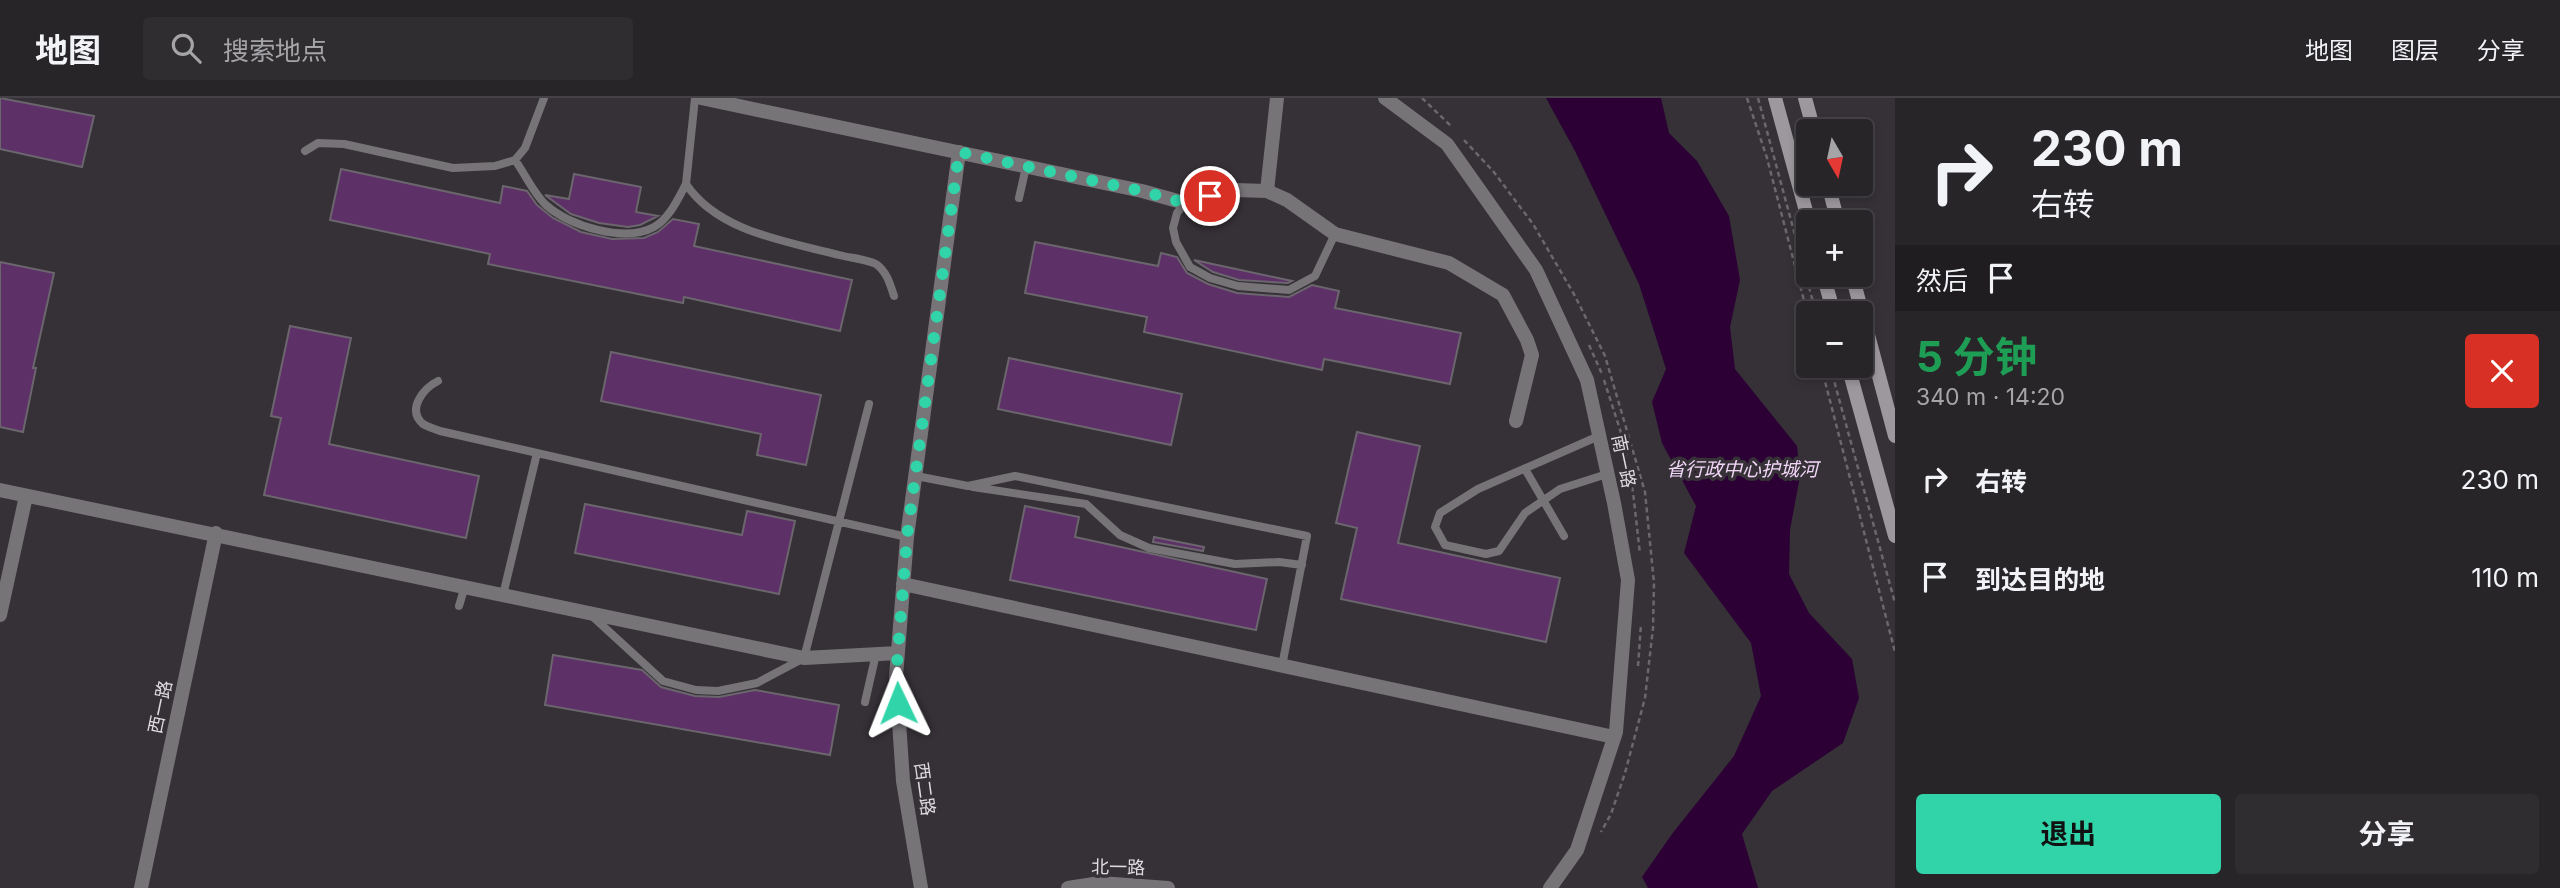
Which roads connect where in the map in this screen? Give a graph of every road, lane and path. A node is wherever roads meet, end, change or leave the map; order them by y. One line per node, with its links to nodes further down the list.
1 (544, 98): 13 (lane)
2 (695, 98): 15 (lane)
3 (702, 98): 12 (street)
4 (1277, 98): 16 (street)
5 (1385, 98): 31 (street, 南一路)
6 (1747, 98): 23 (path)
7 (1758, 98): 24 (path)
8 (1775, 98): 19 (main road)
9 (1805, 98): 10 (main road)
10 (1811, 119)
11 (306, 151): 13 (lane)
12 (959, 152): 14 (street); 36 (street, 西二路)
13 (515, 160): 15 (lane)
14 (1026, 167): 17 (lane); 18 (street)
15 (686, 184): 22 (lane)
16 (1267, 191): 18 (street); 20 (street)
17 (1019, 198)
18 (1185, 203): 20 (lane)
19 (1806, 210)
20 (1335, 234): 30 (street)
21 (1855, 287): 32 (main road)
22 (894, 296)
23 (1804, 301)
24 (1813, 301)
25 (1824, 378): 54 (path)
26 (1833, 378): 50 (path)
27 (1851, 378): 44 (main road)
28 (439, 381): 33 (lane)
29 (869, 404): 41 (lane)
30 (1516, 421)
31 (1599, 436): 34 (lane); 35 (street, 南一路)
32 (1895, 436)
33 (537, 453): 41 (lane); 49 (lane)
34 (1525, 469): 40 (lane); 40 (lane)
35 (1608, 474): 40 (lane); 60 (street, 南一路)
36 (916, 476): 37 (lane); 45 (street, 西二路)
37 (968, 486): 46 (lane); 46 (lane)
38 (0, 490): 39 (street)
39 (26, 496): 42 (street); 53 (street)
40 (1543, 500): 43 (lane)
41 (839, 522): 45 (lane); 57 (lane)
42 (216, 533): 48 (street); 61 (street, 西一路)
43 (1564, 536)
44 (1895, 536)
45 (907, 537): 47 (street, 西二路)
46 (1302, 565): 58 (lane)
47 (903, 584): 55 (street, 西二路); 58 (street)
48 (465, 586): 49 (street); 51 (lane)
49 (503, 595): 52 (street)
50 (1895, 603)
51 (459, 606)
52 (589, 613): 57 (street); 57 (lane)
53 (0, 615)
54 (1895, 652)
55 (898, 653): 56 (street); 62 (street, 西二路)
56 (876, 654): 57 (street); 59 (lane)
57 (804, 658)
58 (1282, 666): 60 (street)
59 (865, 702)
60 (1614, 737): 65 (street, 南一路)
61 (141, 888)
62 (922, 888)
63 (1068, 888): 64 (street, 北一路)
64 (1168, 888)
65 (1549, 888)

